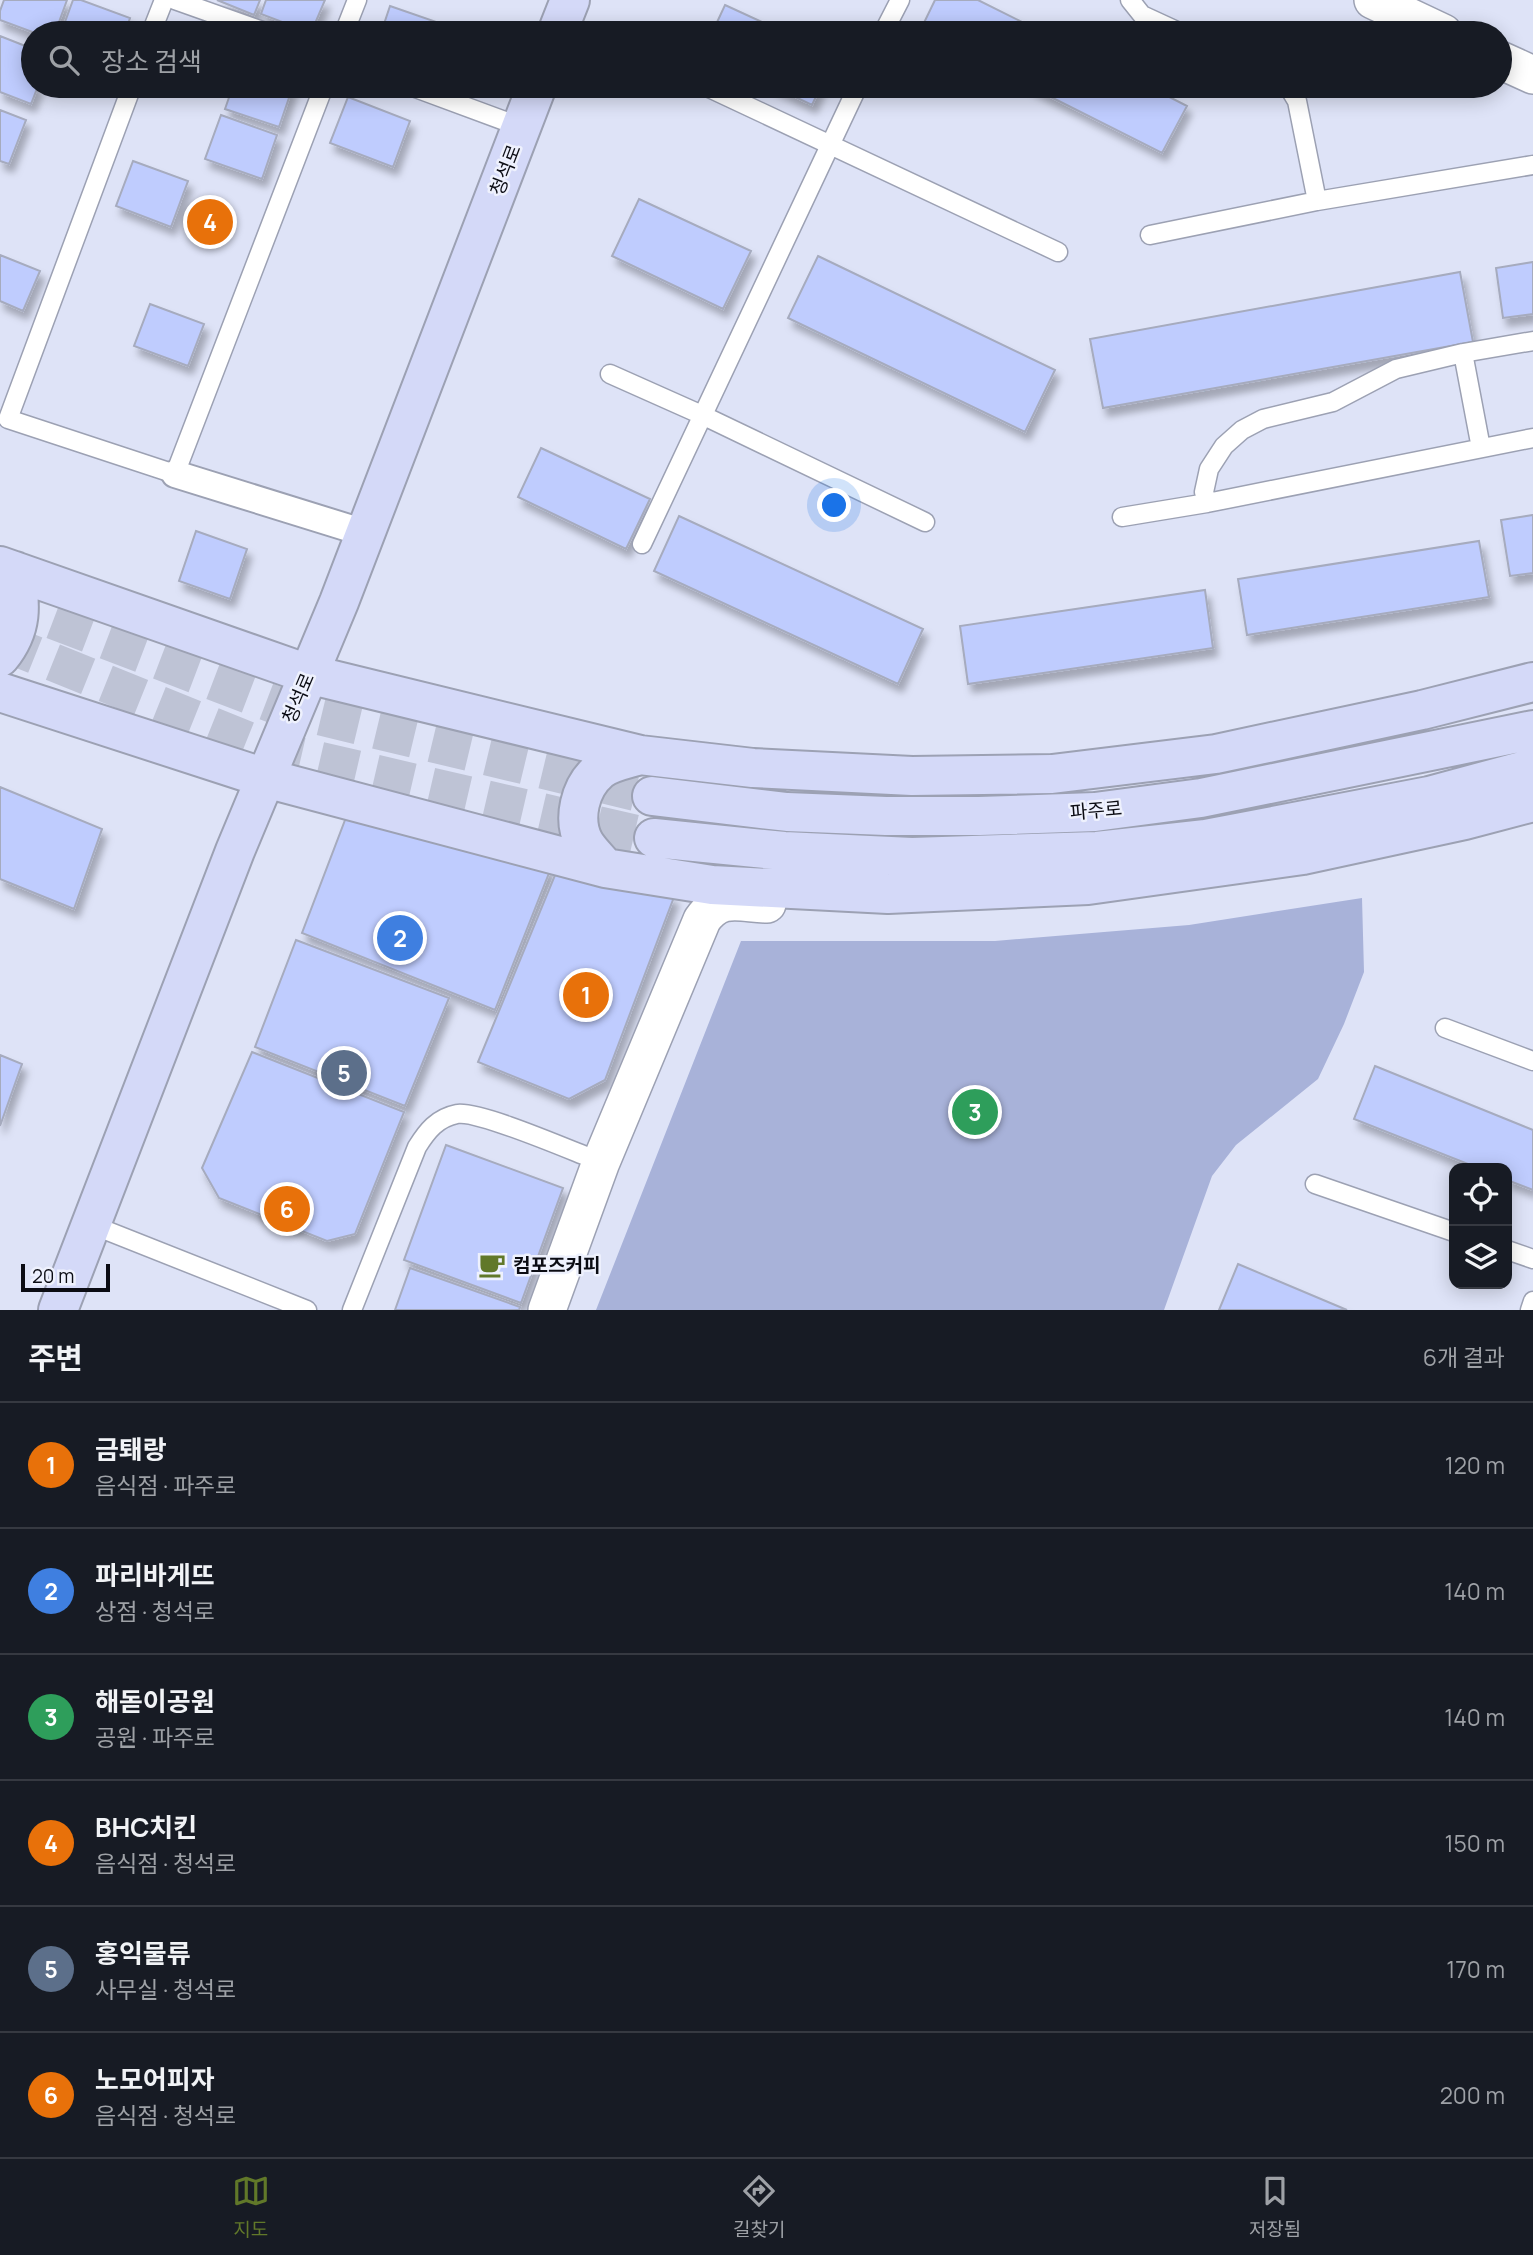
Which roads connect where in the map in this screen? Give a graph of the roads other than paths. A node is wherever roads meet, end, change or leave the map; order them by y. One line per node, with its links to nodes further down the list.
1 (164, 0): 8 (lane)
2 (175, 0): 9 (lane)
3 (356, 0): 10 (lane)
4 (570, 0): 11 (main road)
5 (900, 0): 12 (lane)
6 (1130, 0): 13 (lane)
7 (1373, 0): 14 (street)
8 (156, 21)
9 (234, 21)
10 (348, 21)
11 (562, 21)
12 (889, 21)
13 (1155, 21)
14 (1418, 21)
15 (1512, 65): 16 (street)
16 (1533, 75)
17 (127, 98): 34 (lane)
18 (319, 98): 37 (lane)
19 (442, 98): 24 (lane)
20 (532, 98): 24 (main road, 청석로)
21 (731, 98): 25 (lane)
22 (852, 98): 25 (lane)
23 (1295, 98): 27 (lane)
24 (521, 127): 41 (main road, 청석로)
25 (830, 143): 29 (lane); 33 (lane)
26 (1533, 165): 27 (lane)
27 (1317, 201): 28 (lane)
28 (1150, 235)
29 (1058, 252)
30 (1533, 341): 31 (lane)
31 (1463, 353): 36 (lane); 38 (lane)
32 (610, 374): 33 (lane)
33 (702, 415): 40 (lane); 42 (lane)
34 (4, 418): 37 (lane)
35 (1533, 438): 36 (lane)
36 (1481, 448): 38 (lane)
37 (175, 474): 41 (street)
38 (1207, 503): 39 (lane)
39 (1122, 517)
40 (925, 522)
41 (365, 533): 45 (main road, 청석로)
42 (642, 544)
43 (8, 568): 44 (main road); 45 (main road)
44 (0, 657)
45 (308, 674): 49 (main road); 51 (main road, 청석로)
46 (1533, 682): 49 (main road)
47 (0, 692): 51 (main road)
48 (1533, 730): 52 (main road, 파주로)
49 (640, 755): 56 (main road)
50 (1533, 768): 54 (main road, 파주로)
51 (265, 778): 56 (main road); 61 (main road, 청석로)
52 (652, 796)
53 (1533, 802): 55 (main road)
54 (654, 838)
55 (1369, 841): 56 (main road); 59 (street)
56 (605, 868)
57 (1445, 1028): 58 (lane)
58 (1533, 1061)
59 (601, 1163): 68 (lane); 69 (street)
60 (1315, 1184): 62 (lane)
61 (90, 1224): 66 (main road, 청석로); 67 (lane)
62 (1449, 1230)
63 (1512, 1252): 64 (lane)
64 (1533, 1259)
65 (1533, 1301): 70 (lane)
66 (58, 1310)
67 (307, 1310)
68 (352, 1310)
69 (547, 1310)
70 (1530, 1310)

